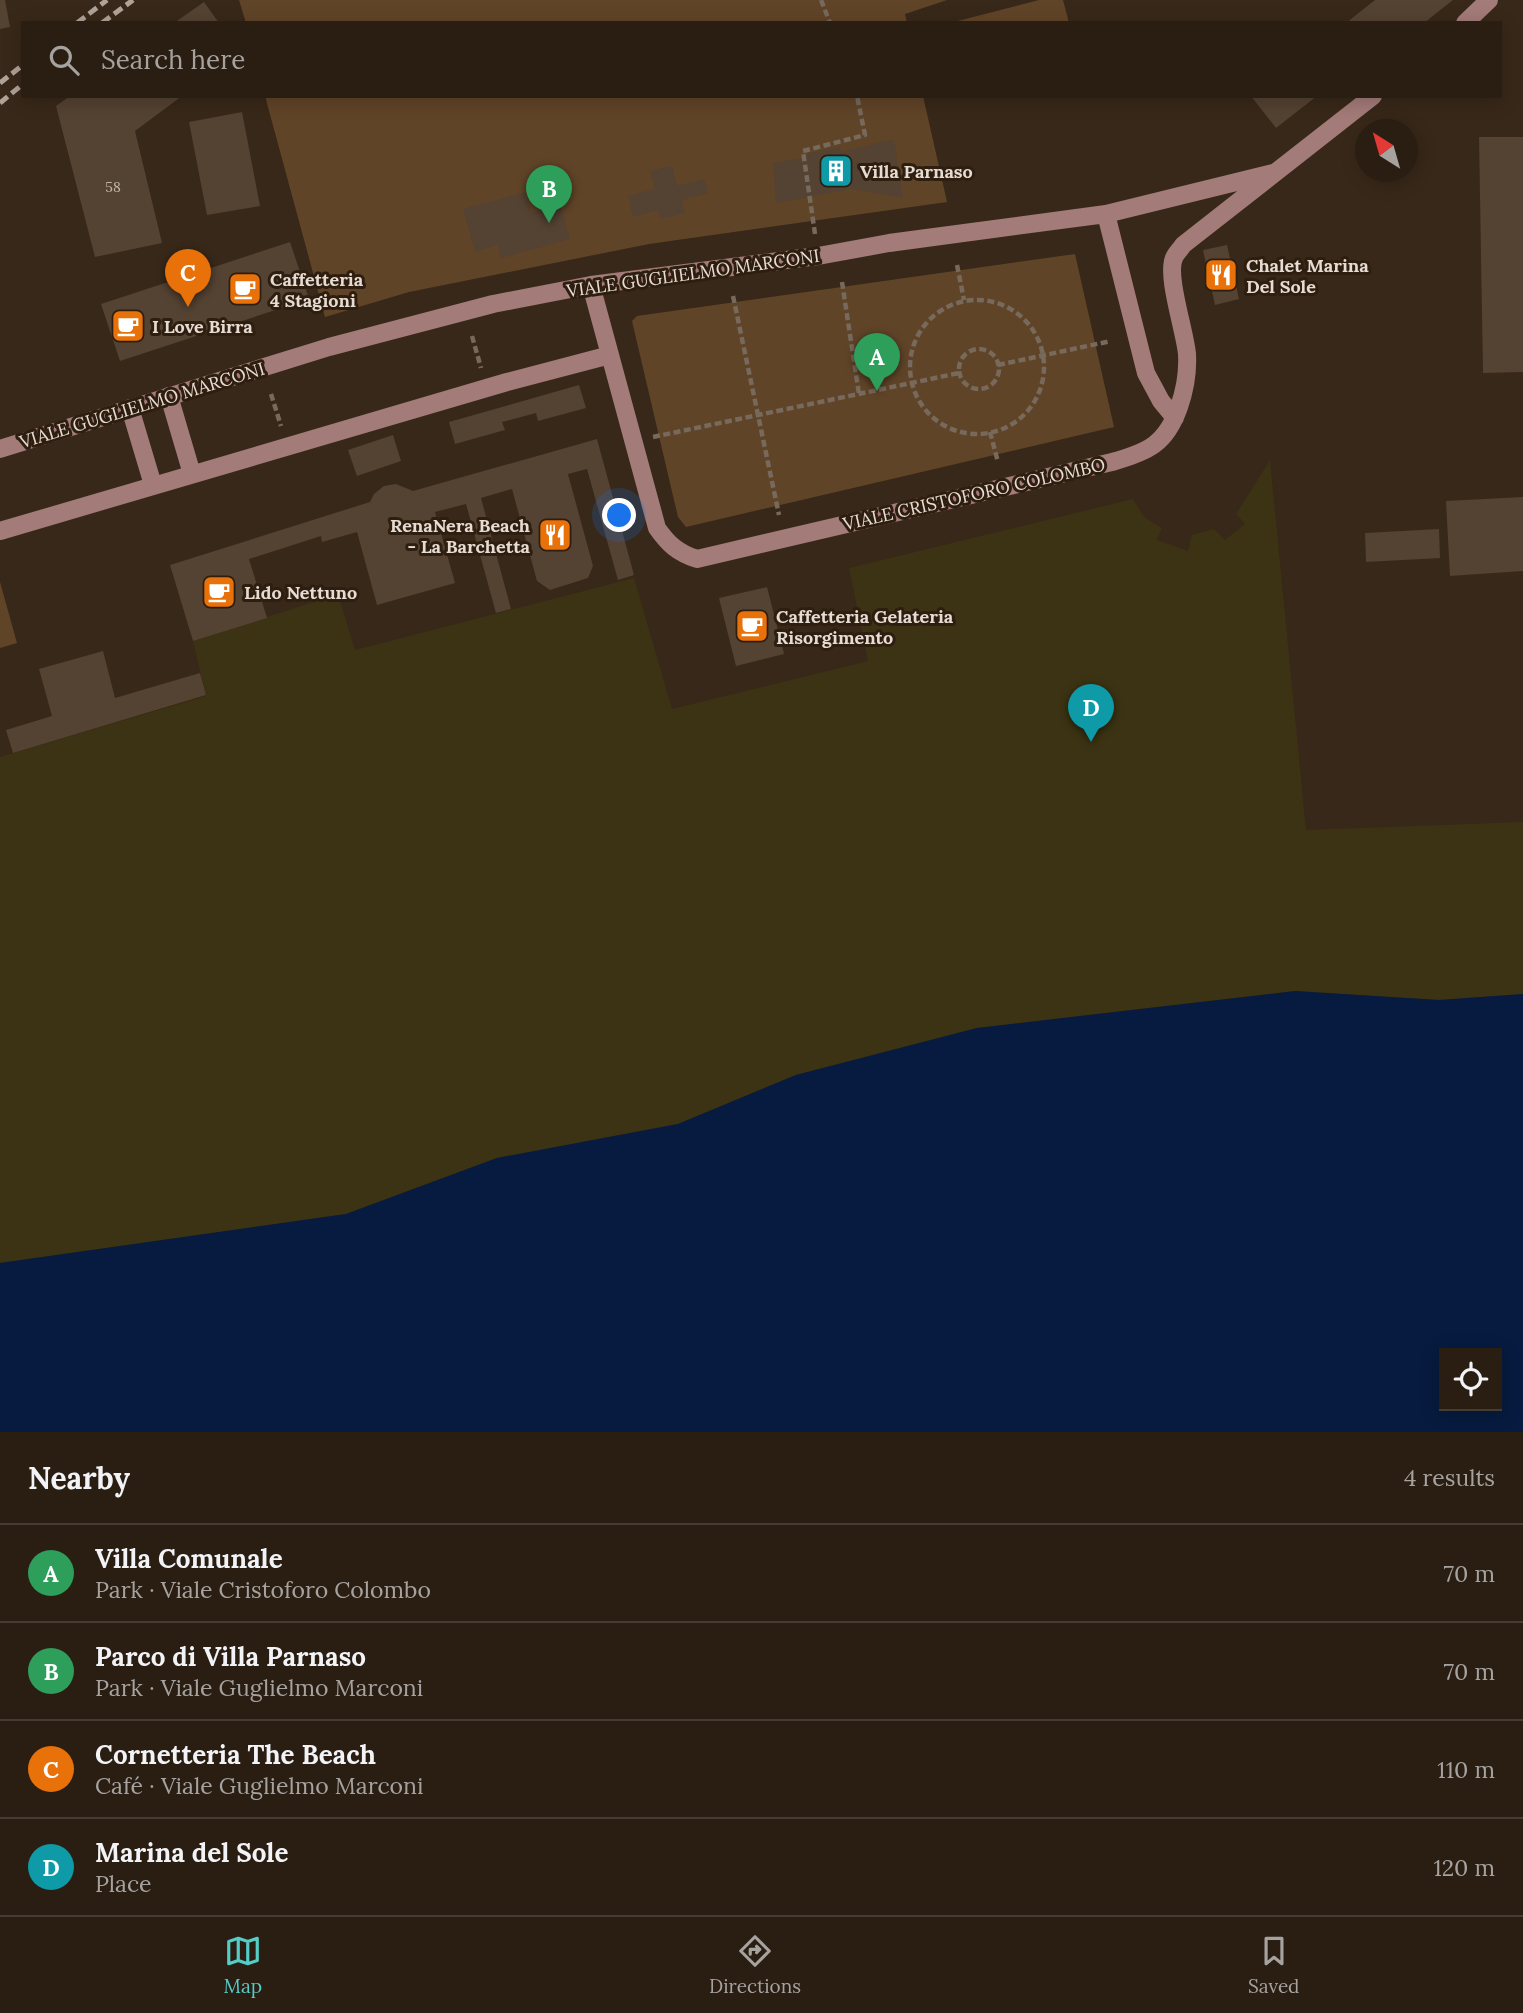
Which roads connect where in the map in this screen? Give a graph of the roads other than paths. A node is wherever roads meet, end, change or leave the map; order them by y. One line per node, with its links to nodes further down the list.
1 (1489, 0): 2 (street)
2 (1467, 21)
3 (1370, 98): 4 (street, VIALE GUGLIELMO MARCONI)
4 (1273, 173): 5 (street, VIALE GUGLIELMO MARCONI); 10 (street, VIALE CRISTOFORO COLOMBO)
5 (1106, 214): 6 (street, VIALE GUGLIELMO MARCONI); 10 (street)
6 (591, 285): 7 (street, VIALE CRISTOFORO COLOMBO); 8 (street, VIALE GUGLIELMO MARCONI)
7 (610, 355): 10 (street, VIALE CRISTOFORO COLOMBO); 12 (street)
8 (169, 396): 9 (street, VIALE GUGLIELMO MARCONI); 12 (street)
9 (130, 408): 11 (street, VIALE GUGLIELMO MARCONI); 13 (street)
10 (1175, 418)
11 (0, 449)
12 (192, 474): 13 (street)
13 (153, 485): 14 (street)
14 (0, 531)

